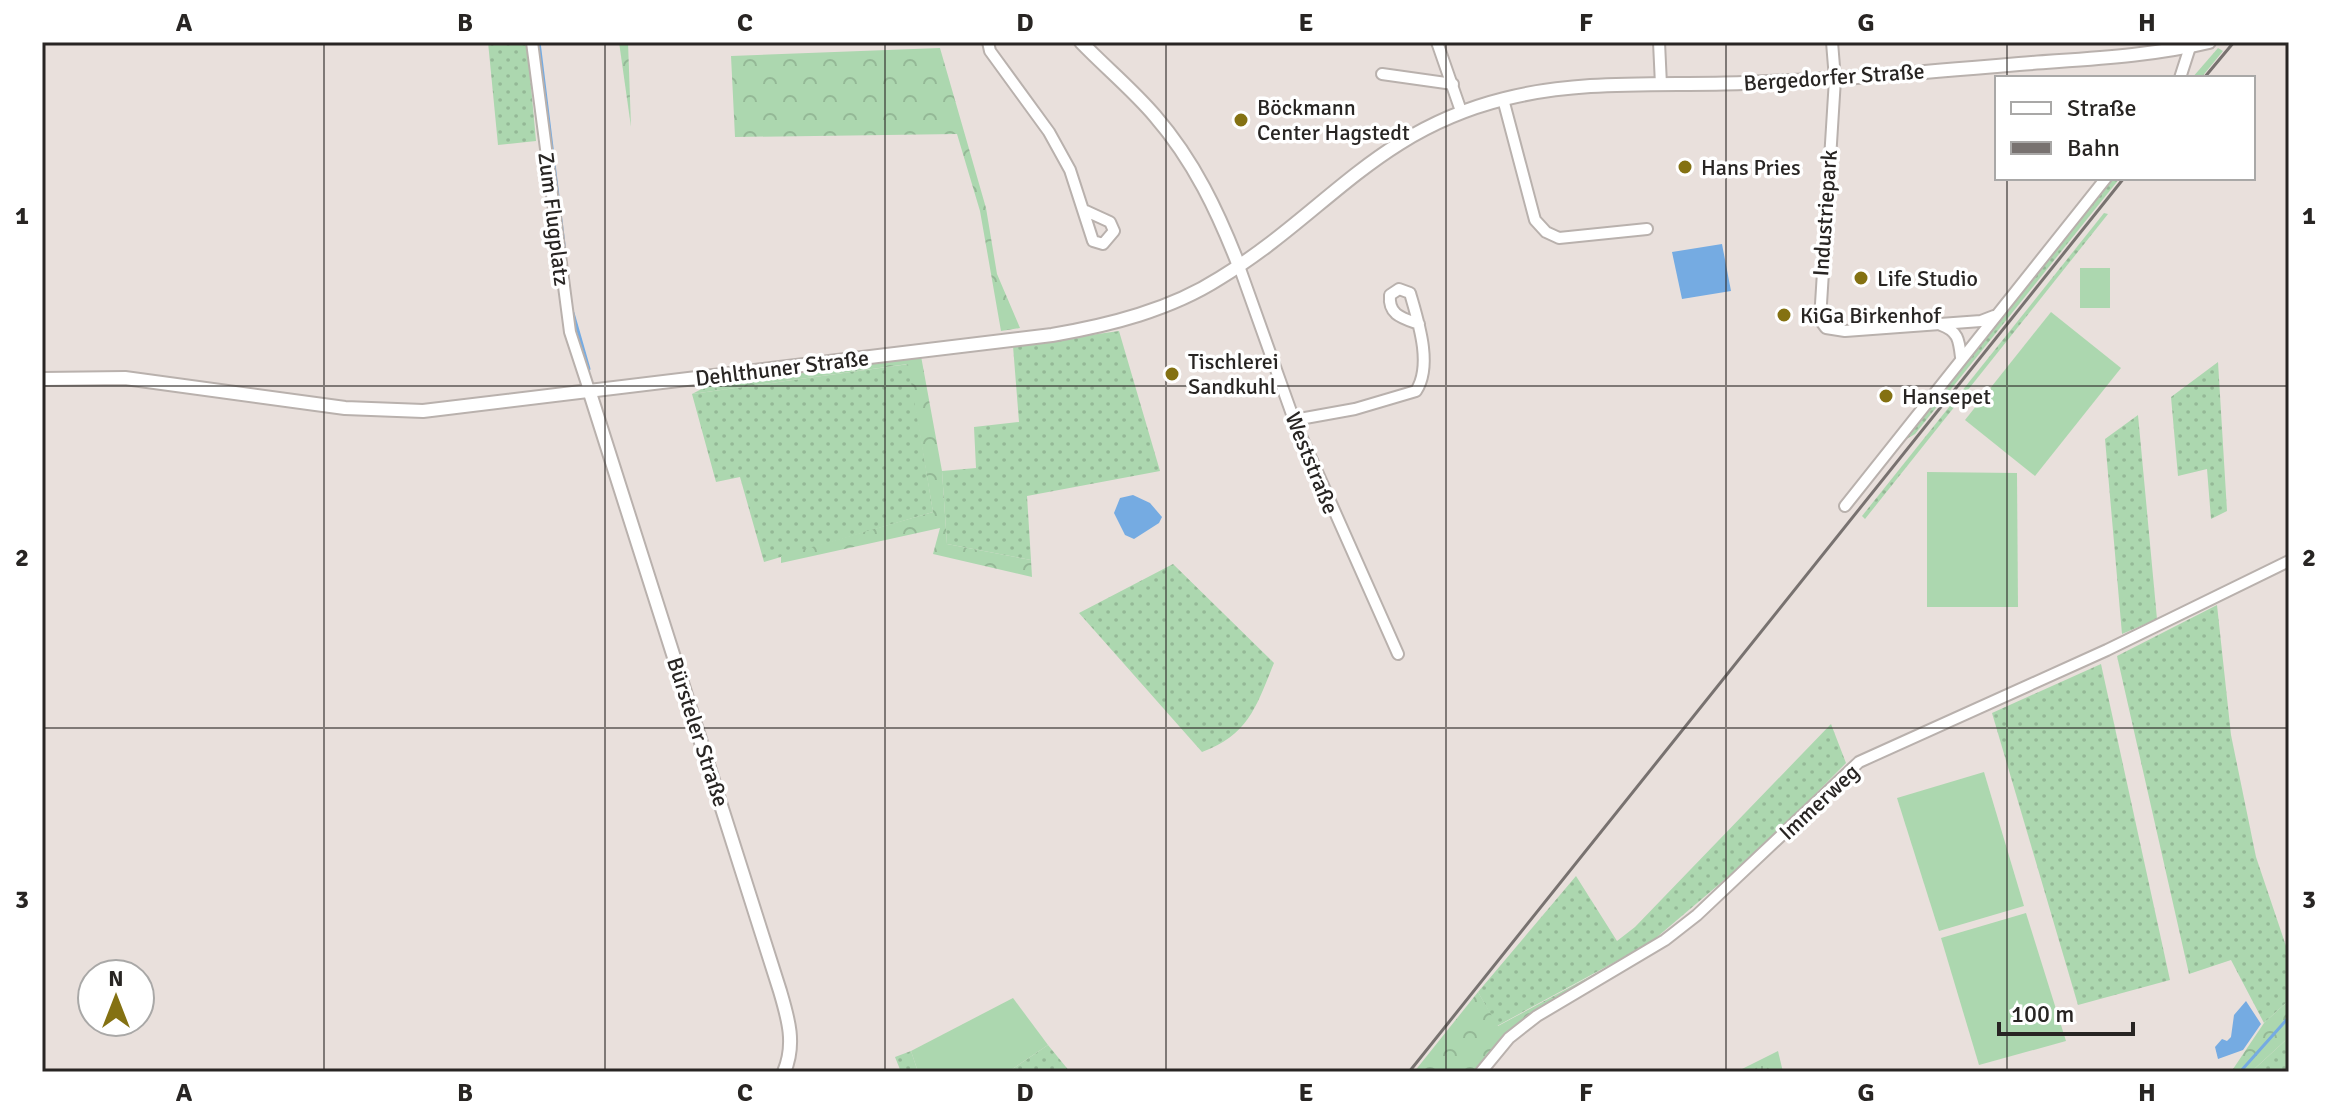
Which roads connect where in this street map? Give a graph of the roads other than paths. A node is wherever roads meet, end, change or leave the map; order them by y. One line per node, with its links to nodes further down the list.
1 (532, 42): 25 (street, Zum Flugplatz)
2 (988, 42): 17 (street)
3 (1081, 42): 19 (street)
4 (1437, 42): 12 (street)
5 (1659, 42): 13 (street)
6 (1832, 42): 11 (street)
7 (2209, 42): 8 (street, Bergedorfer Straße)
8 (2190, 47): 10 (street); 11 (street, Bergedorfer Straße)
9 (1382, 74): 12 (street)
10 (2181, 76)
11 (1835, 79): 13 (street, Bergedorfer Straße); 22 (street, Industriepark)
12 (1453, 84): 15 (street)
13 (1661, 85): 14 (street, Bergedorfer Straße)
14 (1503, 99): 15 (street, Bergedorfer Straße); 18 (street)
15 (1461, 111): 19 (street, Dehlthuner Straße)
16 (2104, 180): 20 (street)
17 (1086, 211)
18 (1647, 229)
19 (1239, 266): 25 (street, Dehlthuner Straße); 26 (street, Weststraße)
20 (1994, 316): 22 (street, Industriepark); 23 (street)
21 (1419, 324): 26 (street)
22 (1937, 324): 23 (street)
23 (1961, 357): 27 (street)
24 (42, 379): 25 (street, Dehlthuner Straße)
25 (590, 393): 30 (street, Bürsteler Straße)
26 (1294, 420): 29 (street, Weststraße)
27 (1845, 506)
28 (2289, 561): 31 (street, Immerweg)
29 (1398, 654)
30 (784, 1072)
31 (1481, 1072)

